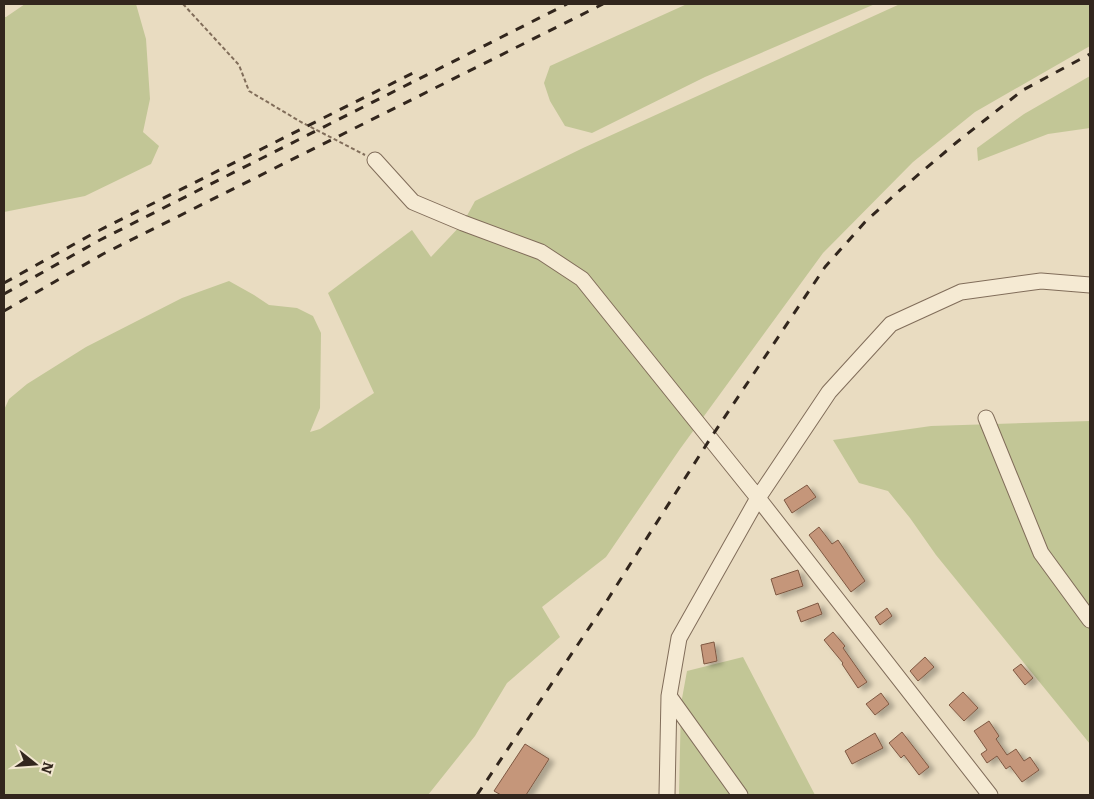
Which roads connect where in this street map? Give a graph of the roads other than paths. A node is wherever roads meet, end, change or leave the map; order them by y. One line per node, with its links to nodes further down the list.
1 (375, 160): 4 (street)
2 (1090, 285): 4 (street)
3 (986, 418): 5 (street)
4 (758, 498): 6 (street); 9 (street)
5 (1090, 620)
6 (669, 696): 7 (street); 8 (street)
7 (667, 795)
8 (740, 795)
9 (990, 795)

